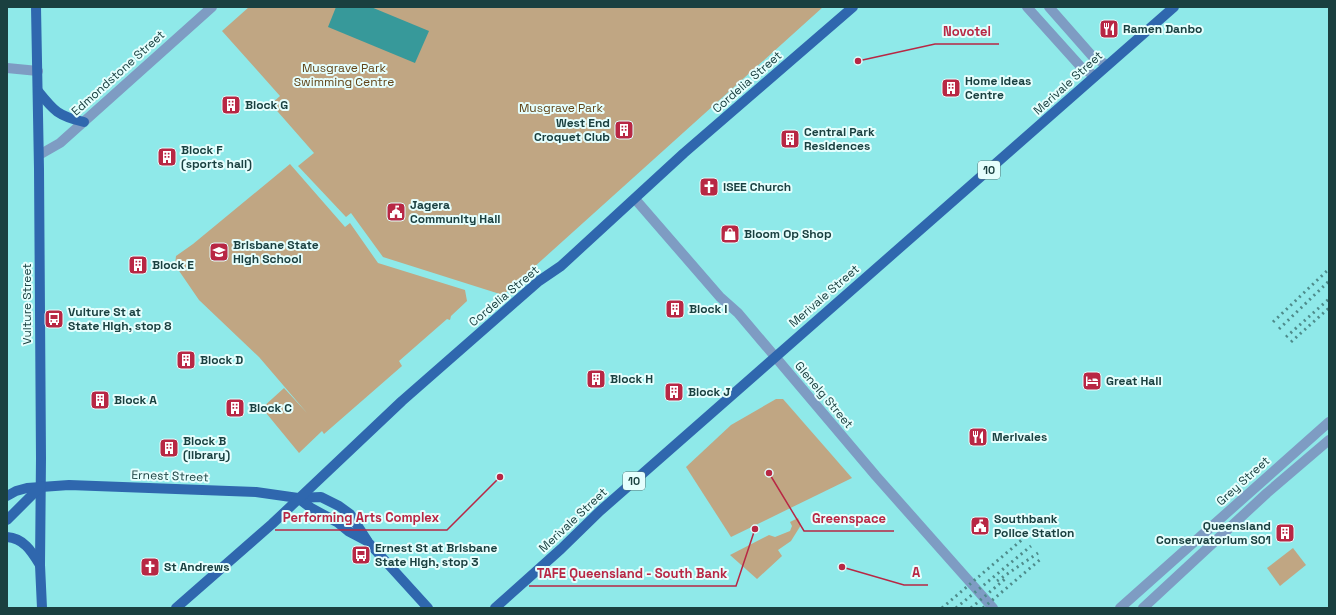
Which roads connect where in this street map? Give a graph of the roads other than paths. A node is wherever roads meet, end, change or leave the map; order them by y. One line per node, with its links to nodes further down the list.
1 (36, 7): 9 (main road, Vulture Street)
2 (212, 7): 12 (street, Edmondstone Street)
3 (853, 7): 14 (main road, Cordelia Street)
4 (1027, 7): 10 (street)
5 (1049, 7): 7 (street)
6 (1174, 7): 7 (main road, Merivale Street / 10)
7 (1107, 65): 10 (main road, Merivale Street / 10)
8 (7, 68): 9 (street)
9 (38, 71): 11 (main road, Vulture Street)
10 (1095, 76): 15 (main road, Merivale Street / 10)
11 (38, 92): 12 (main road); 13 (main road, Vulture Street)
12 (84, 122): 13 (street, Edmondstone Street)
13 (39, 155): 18 (main road, Vulture Street)
14 (635, 199): 15 (street, Glenelg Street); 20 (main road, Cordelia Street)
15 (775, 357): 28 (main road, Merivale Street / 10); 29 (street, Glenelg Street)
16 (1329, 422): 30 (street, Grey Street)
17 (1329, 440): 31 (street)
18 (41, 486): 19 (main road, Ernest Street); 20 (main road, Ernest Street); 21 (main road); 24 (main road, Vulture Street)
19 (7, 496)
20 (298, 498): 23 (main road, Ernest Street); 23 (main road, Ernest Street); 26 (main road, Cordelia Street)
21 (7, 520)
22 (7, 537): 24 (main road)
23 (368, 542): 27 (main road, Ernest Street)
24 (40, 564): 25 (main road, Vulture Street)
25 (41, 605)
26 (176, 608)
27 (428, 608)
28 (495, 608)
29 (993, 608)
30 (1120, 608)
31 (1143, 608)

